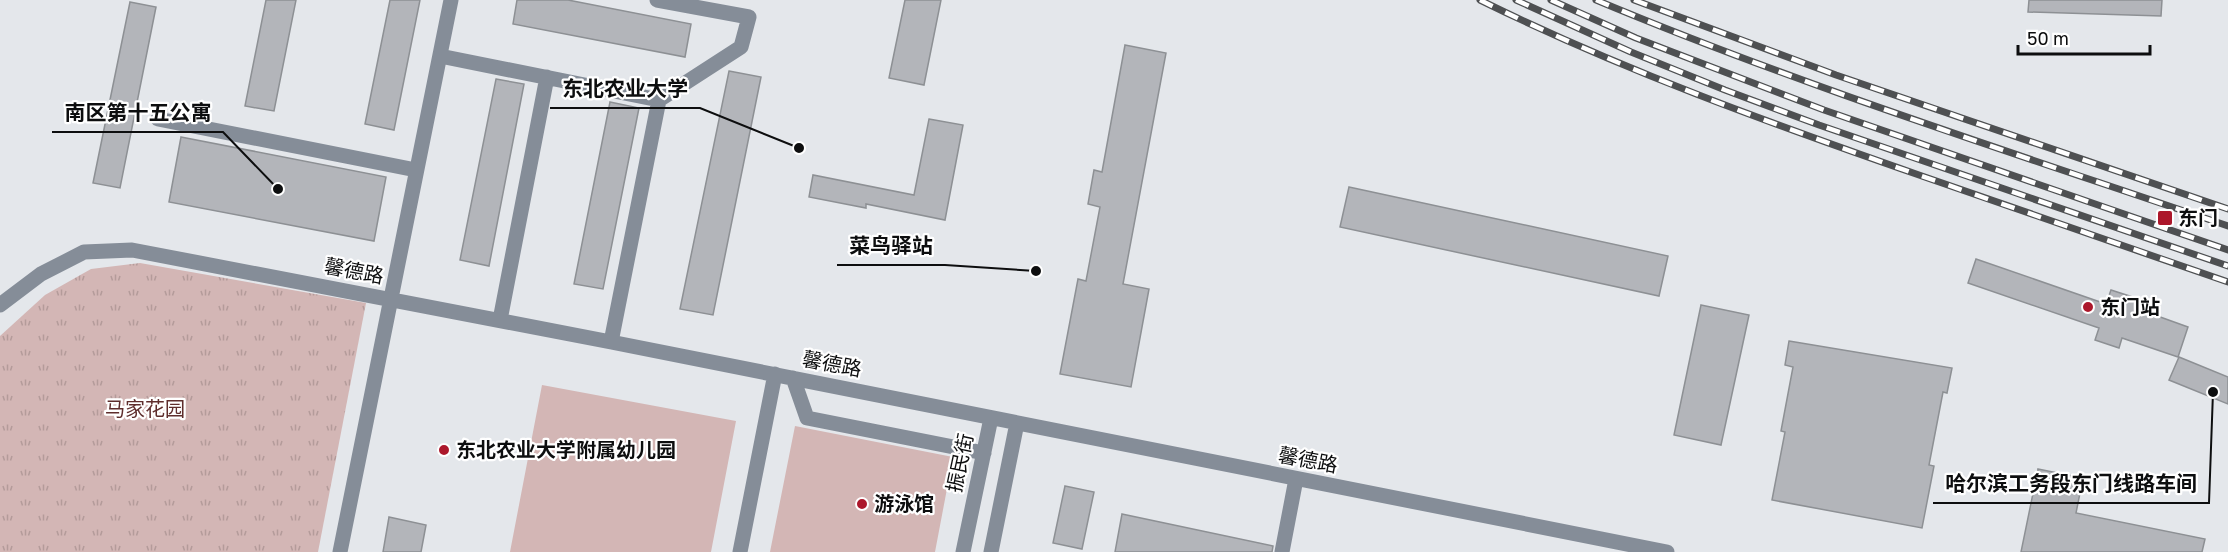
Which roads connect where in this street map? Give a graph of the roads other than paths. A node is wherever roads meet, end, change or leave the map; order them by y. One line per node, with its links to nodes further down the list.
1 (451, 0): 3 (street)
2 (657, 0): 5 (street)
3 (440, 56): 4 (street); 7 (street)
4 (547, 77): 5 (street); 10 (street)
5 (659, 100): 11 (street)
6 (158, 119): 7 (street)
7 (416, 171): 8 (street)
8 (390, 299): 9 (street, 馨德路); 10 (street, 馨德路); 19 (street)
9 (0, 305)
10 (500, 320): 11 (street, 馨德路)
11 (611, 342): 12 (street, 馨德路)
12 (775, 374): 13 (street, 馨德路); 20 (street)
13 (793, 378): 14 (street, 馨德路); 16 (street)
14 (991, 418): 15 (street, 馨德路); 16 (street, 振民街)
15 (1017, 423): 17 (street, 馨德路); 22 (street)
16 (984, 453): 21 (street, 振民街)
17 (1296, 479): 18 (street, 馨德路); 23 (street)
18 (1642, 550): 24 (street, 馨德路)
19 (340, 552)
20 (740, 552)
21 (963, 552)
22 (991, 552)
23 (1282, 552)
24 (1667, 552)

